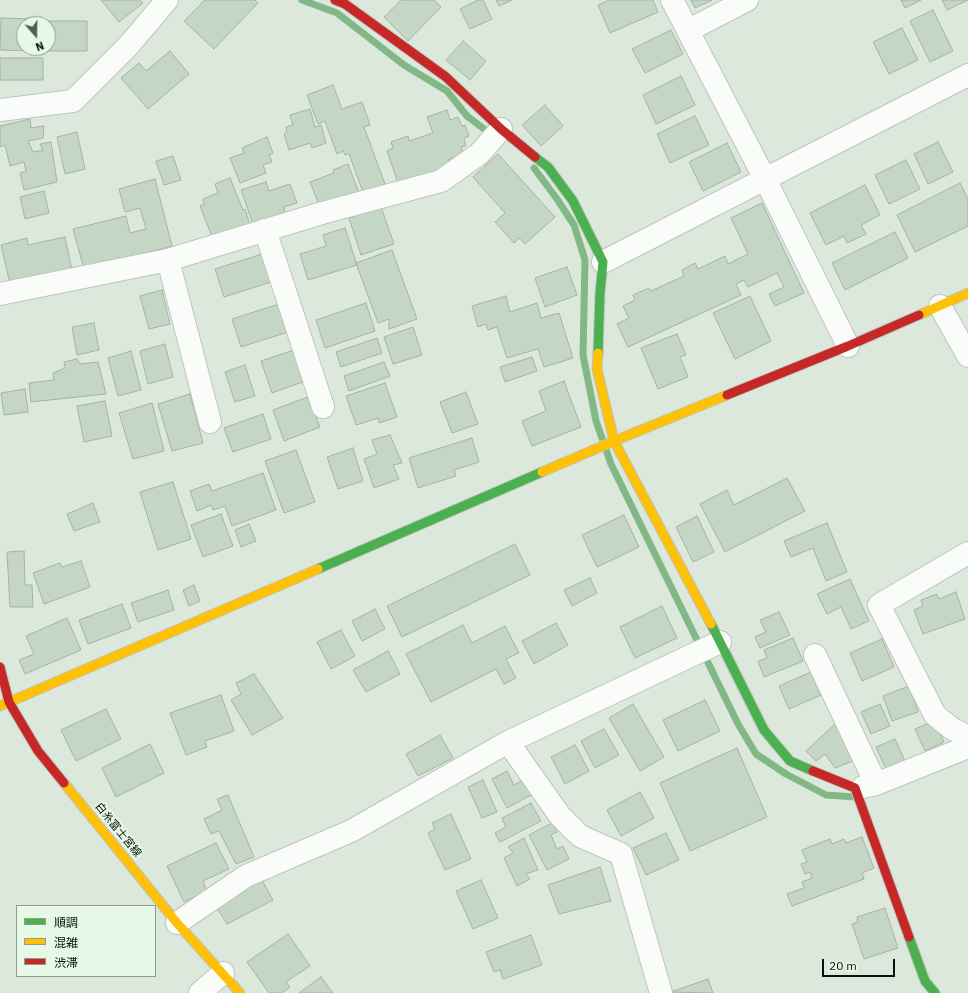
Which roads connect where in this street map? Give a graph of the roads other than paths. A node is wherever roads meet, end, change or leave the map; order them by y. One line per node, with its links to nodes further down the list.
1 (167, 0): 7 (street)
2 (335, 0): 8 (street)
3 (672, 0): 5 (street)
4 (747, 0): 5 (street)
5 (688, 30): 9 (street)
6 (968, 75): 9 (street)
7 (0, 110)
8 (501, 129): 10 (street); 12 (street)
9 (764, 179): 12 (street); 16 (street)
10 (266, 230): 11 (street); 18 (street)
11 (168, 260): 13 (street); 19 (street)
12 (604, 262): 20 (street)
13 (0, 294)
14 (968, 294): 15 (street)
15 (940, 306): 16 (street); 17 (street)
16 (848, 346): 20 (street)
17 (968, 356)
18 (323, 407)
19 (210, 422)
20 (614, 441): 22 (street); 25 (street)
21 (968, 553): 27 (street)
22 (720, 642): 28 (street); 31 (street)
23 (815, 655): 30 (street)
24 (0, 667): 25 (street, 白糸富士宮線)
25 (9, 702): 26 (street); 32 (street, 白糸富士宮線)
26 (0, 706)
27 (968, 737)
28 (508, 742): 32 (street); 36 (street)
29 (968, 747): 30 (street)
30 (876, 784): 31 (street)
31 (855, 788): 37 (street)
32 (177, 923): 33 (street, 白糸富士宮線)
33 (223, 974): 34 (street); 35 (street, 白糸富士宮線)
34 (200, 993)
35 (240, 993)
36 (661, 993)
37 (935, 993)

